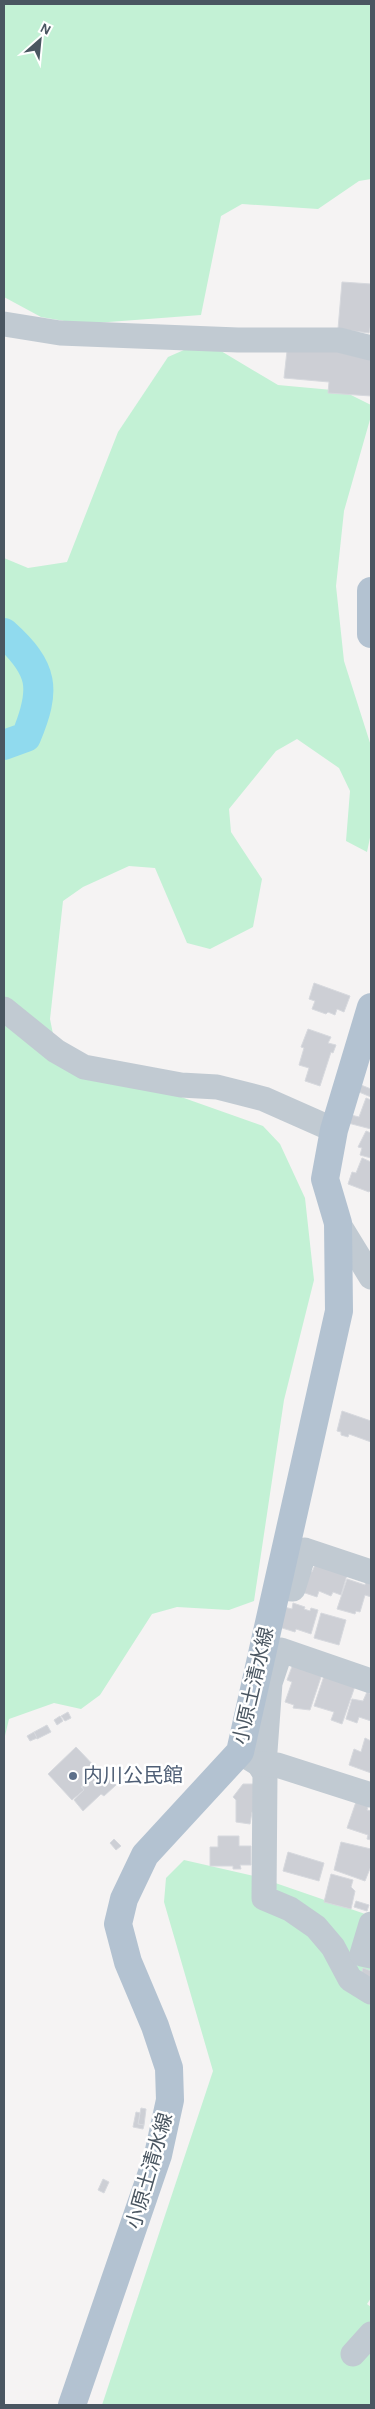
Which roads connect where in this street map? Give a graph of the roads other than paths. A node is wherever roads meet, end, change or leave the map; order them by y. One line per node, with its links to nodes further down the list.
1 (4, 324): 2 (street)
2 (371, 348)
3 (371, 592): 4 (main road)
4 (371, 634)
5 (371, 1007): 7 (main road, 小原土清水線)
6 (4, 1010): 7 (street)
7 (334, 1130): 8 (main road, 小原土清水線)
8 (338, 1223): 9 (street); 10 (street); 12 (main road, 小原土清水線)
9 (371, 1249)
10 (371, 1277)
11 (371, 1572): 12 (street)
12 (277, 1588): 14 (main road, 小原土清水線)
13 (371, 1681): 14 (street)
14 (250, 1758): 15 (street); 18 (street); 21 (main road, 小原土清水線)
15 (371, 1796)
16 (371, 1924): 17 (street)
17 (371, 1956)
18 (371, 1992)
19 (371, 2334): 20 (street)
20 (352, 2354)
21 (72, 2405)

